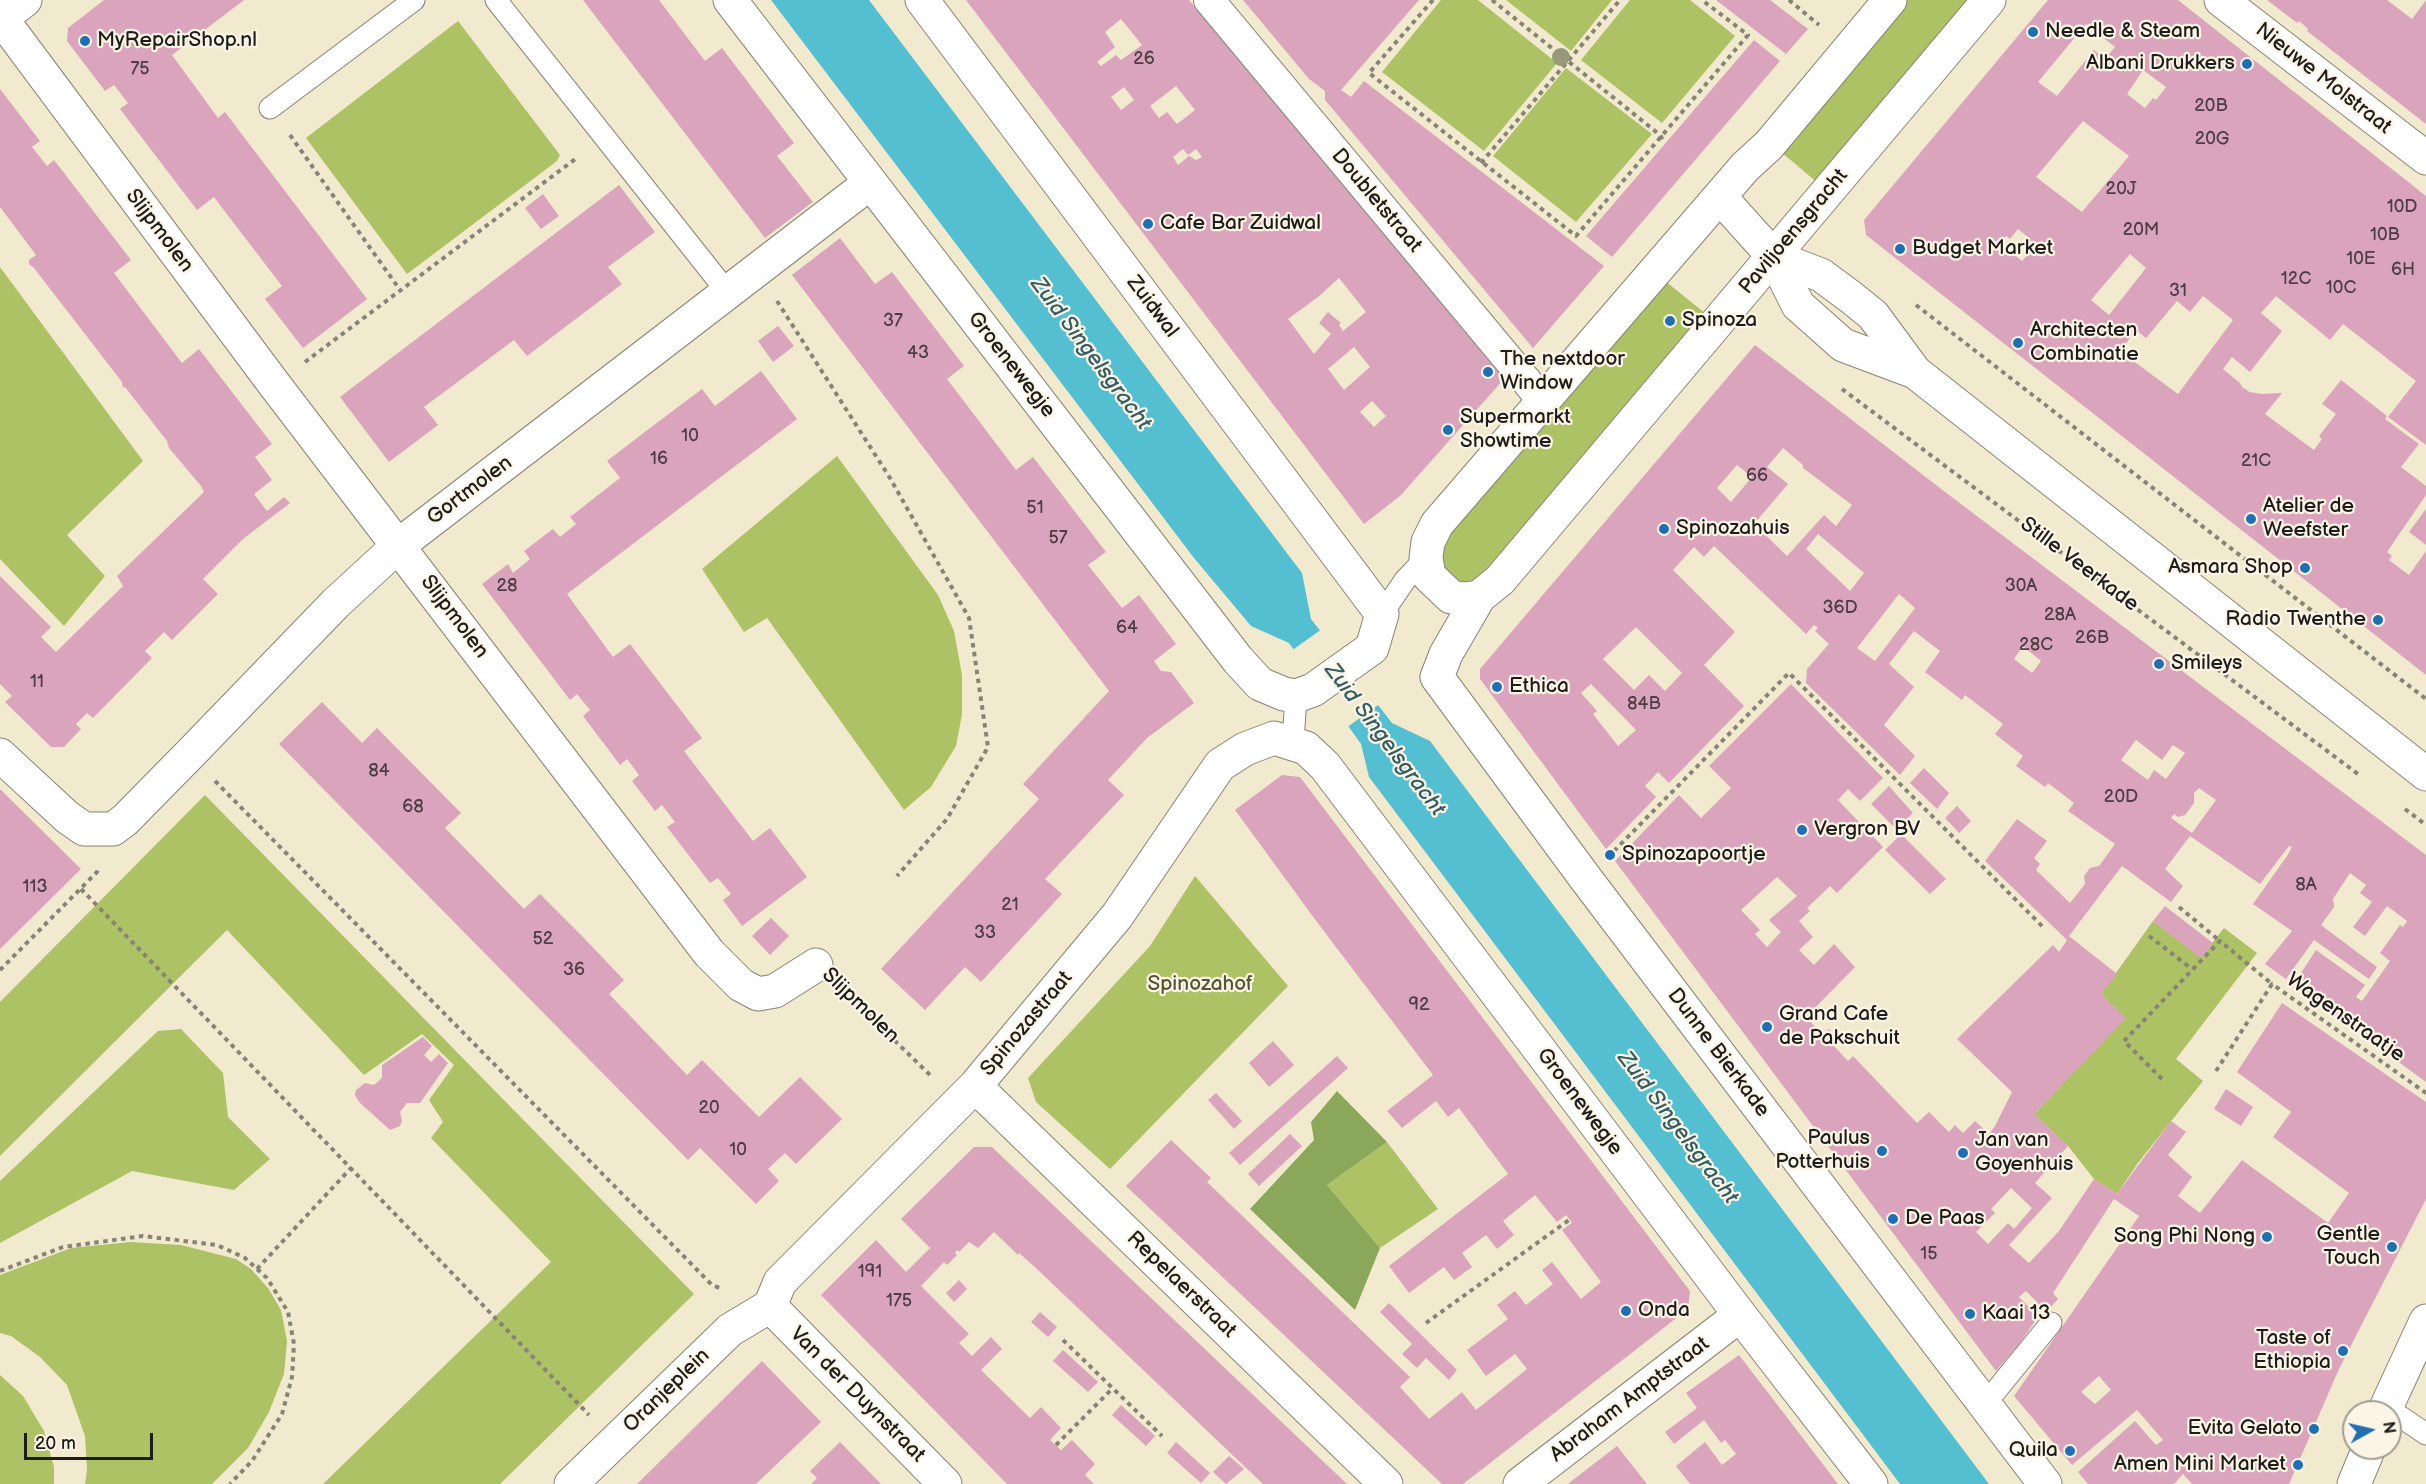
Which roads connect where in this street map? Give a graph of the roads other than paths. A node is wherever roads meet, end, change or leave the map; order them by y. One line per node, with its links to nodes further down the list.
1 (414, 0): 10 (lane)
2 (496, 0): 15 (lane)
3 (730, 0): 12 (street, Groenewegje)
4 (922, 0): 20 (street, Zuidwal)
5 (1209, 0): 16 (street, Doubletstraat)
6 (1890, 0): 13 (street)
7 (1989, 0): 14 (street, Paviljoensgracht)
8 (2221, 0): 11 (street, Nieuwe Molstraat)
9 (9, 12): 17 (street, Slijpmolen)
10 (270, 108)
11 (2426, 158)
12 (870, 183): 15 (street, Gortmolen); 22 (street, Groenewegje)
13 (1720, 197): 14 (street); 16 (street)
14 (1774, 256): 19 (street, Paviljoensgracht); 25 (street)
15 (728, 293): 17 (street, Gortmolen)
16 (1543, 401): 18 (street)
17 (399, 545): 24 (street, Gortmolen); 26 (street, Slijpmolen)
18 (1426, 558): 19 (street); 20 (lane)
19 (1479, 597): 21 (street, Paviljoensgracht)
20 (1382, 614): 22 (street)
21 (1437, 677): 33 (street, Dunne Bierkade)
22 (1304, 693): 23 (lane)
23 (1283, 741): 27 (street, Spinozastraat); 29 (street, Groenewegje)
24 (0, 755)
25 (2426, 774)
26 (816, 965)
27 (966, 1096): 28 (street, Spinozastraat); 39 (street, Repelaerstraat)
28 (770, 1306): 37 (street, Oranjeplein); 38 (street, Van der Duynstraat)
29 (1740, 1316): 40 (street, Abraham Amptstraat); 41 (street, Groenewegje)
30 (2426, 1322): 32 (street)
31 (2051, 1323): 33 (lane)
32 (2390, 1400)
33 (1985, 1404): 42 (street, Dunne Bierkade)
34 (2402, 1420): 35 (lane)
35 (2426, 1434)
36 (2364, 1460): 43 (street)
37 (571, 1484)
38 (945, 1484)
39 (1386, 1484)
40 (1520, 1484)
41 (1871, 1484)
42 (2045, 1484)
43 (2354, 1484)

